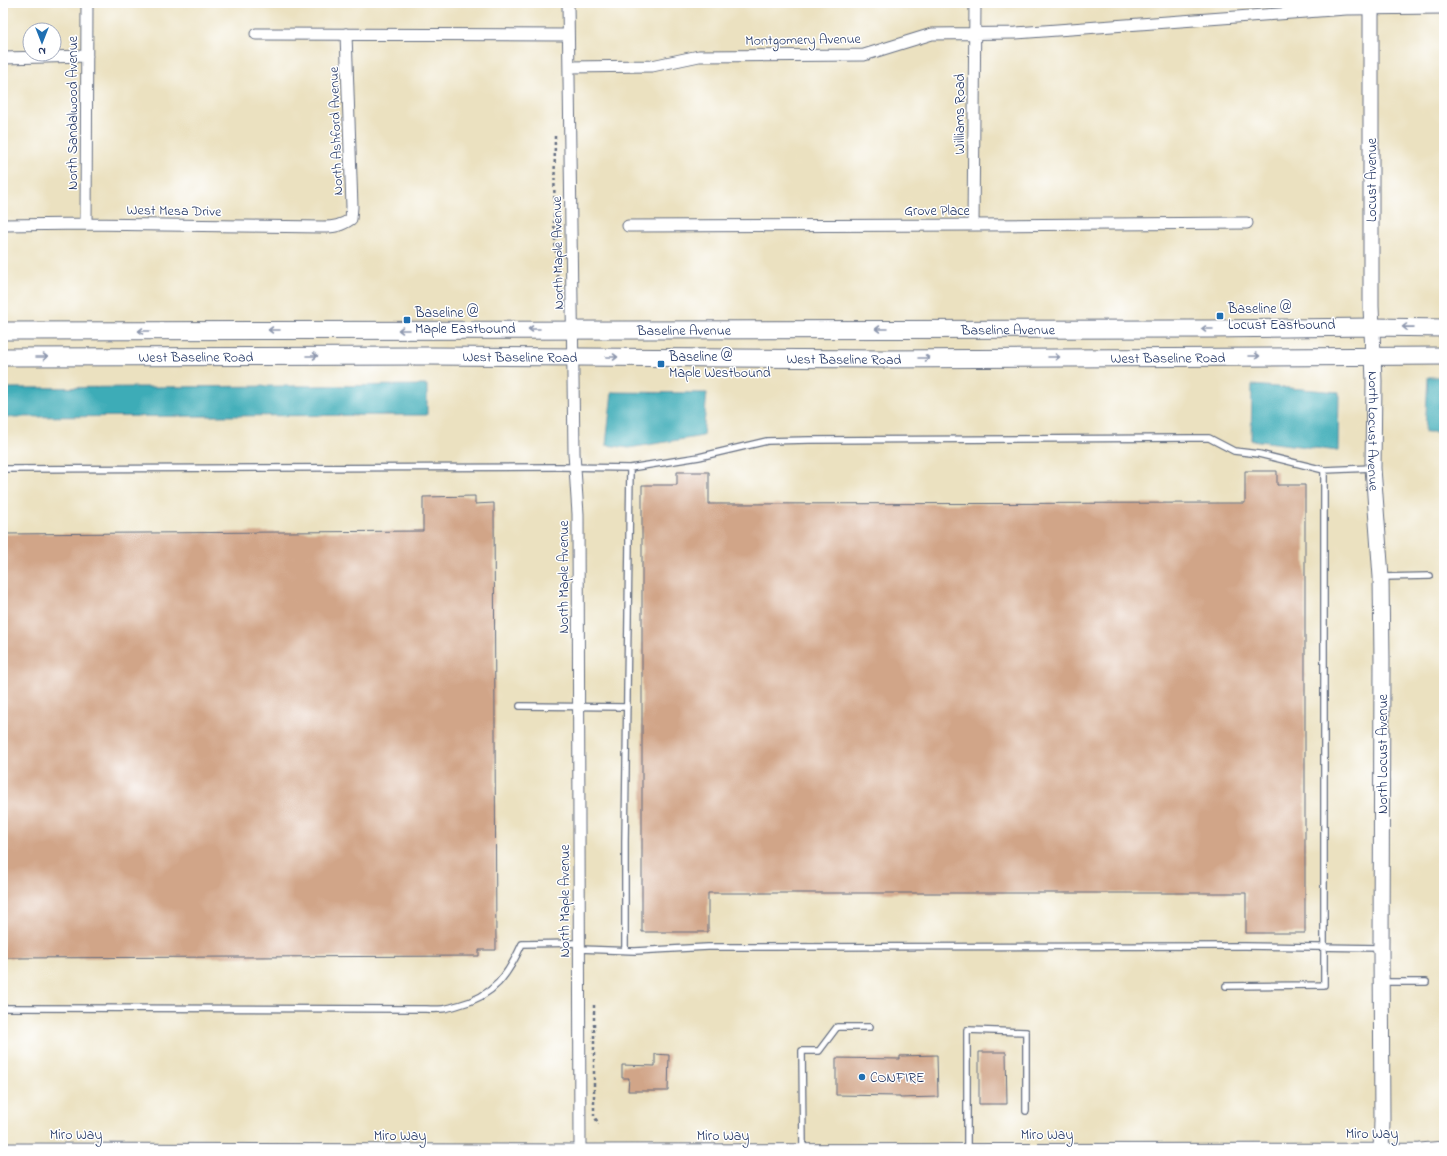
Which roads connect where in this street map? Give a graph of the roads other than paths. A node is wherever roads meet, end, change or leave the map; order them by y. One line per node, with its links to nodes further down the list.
1 (87, 3): 10 (street, North Sandalwood Avenue)
2 (568, 3): 9 (street, North Maple Avenue)
3 (975, 3): 6 (street, Williams Road)
4 (1371, 6): 5 (street, Montgomery Avenue); 6 (street, Montgomery Avenue); 19 (street, Locust Avenue)
5 (1444, 8)
6 (975, 33): 12 (street, Montgomery Avenue); 17 (street, Williams Road)
7 (256, 34): 8 (street)
8 (346, 34): 9 (street); 15 (street, North Ashford Avenue)
9 (568, 35): 12 (street, North Maple Avenue)
10 (87, 56): 11 (street); 14 (street, North Sandalwood Avenue)
11 (3, 58)
12 (569, 67): 21 (street, North Maple Avenue)
13 (1246, 223): 17 (street, Grove Place)
14 (86, 224): 15 (street, West Mesa Drive); 16 (street, West Mesa Drive)
15 (344, 224)
16 (3, 225)
17 (973, 225): 18 (street, Grove Place)
18 (628, 226)
19 (1372, 327): 20 (main road, Baseline Avenue, one-way to 19); 21 (main road, Baseline Avenue, one-way to 21); 23 (street, Locust Avenue)
20 (1444, 328)
21 (573, 329): 22 (main road, West Baseline Road, one-way to 22); 26 (street, North Maple Avenue)
22 (3, 331)
23 (1373, 356): 24 (main road, West Baseline Road); 26 (main road, West Baseline Road, one-way to 23); 29 (street, North Locust Avenue)
24 (1444, 356)
25 (3, 357): 26 (main road, West Baseline Road, one-way to 26)
26 (573, 357): 27 (street, North Maple Avenue)
27 (574, 467): 28 (lane); 30 (lane); 35 (street, North Maple Avenue)
28 (630, 468): 31 (lane); 36 (lane)
29 (1373, 468): 31 (lane); 33 (street, North Locust Avenue)
30 (3, 469)
31 (1324, 470): 38 (lane)
32 (1430, 576): 33 (lane)
33 (1381, 578): 39 (street, North Locust Avenue)
34 (520, 706): 35 (lane)
35 (579, 707): 36 (lane); 37 (street, North Maple Avenue)
36 (627, 707): 40 (lane)
37 (579, 946): 40 (lane); 44 (lane); 50 (street, North Maple Avenue)
38 (1324, 948): 39 (lane); 40 (lane); 43 (lane)
39 (1381, 948): 41 (street, North Locust Avenue)
40 (625, 950)
41 (1381, 982): 42 (lane); 53 (street, North Locust Avenue)
42 (1426, 982)
43 (1226, 986)
44 (3, 1008)
45 (870, 1027): 51 (lane)
46 (1026, 1111): 49 (lane)
47 (1444, 1147): 53 (street, Miro Way)
48 (3, 1149): 52 (street, Miro Way)
49 (966, 1149): 51 (street, Miro Way); 53 (street, Miro Way)
50 (580, 1150): 51 (street, Miro Way); 54 (street, Miro Way)
51 (803, 1150)
52 (179, 1151): 54 (street, Miro Way)
53 (1381, 1151)
54 (319, 1152)

